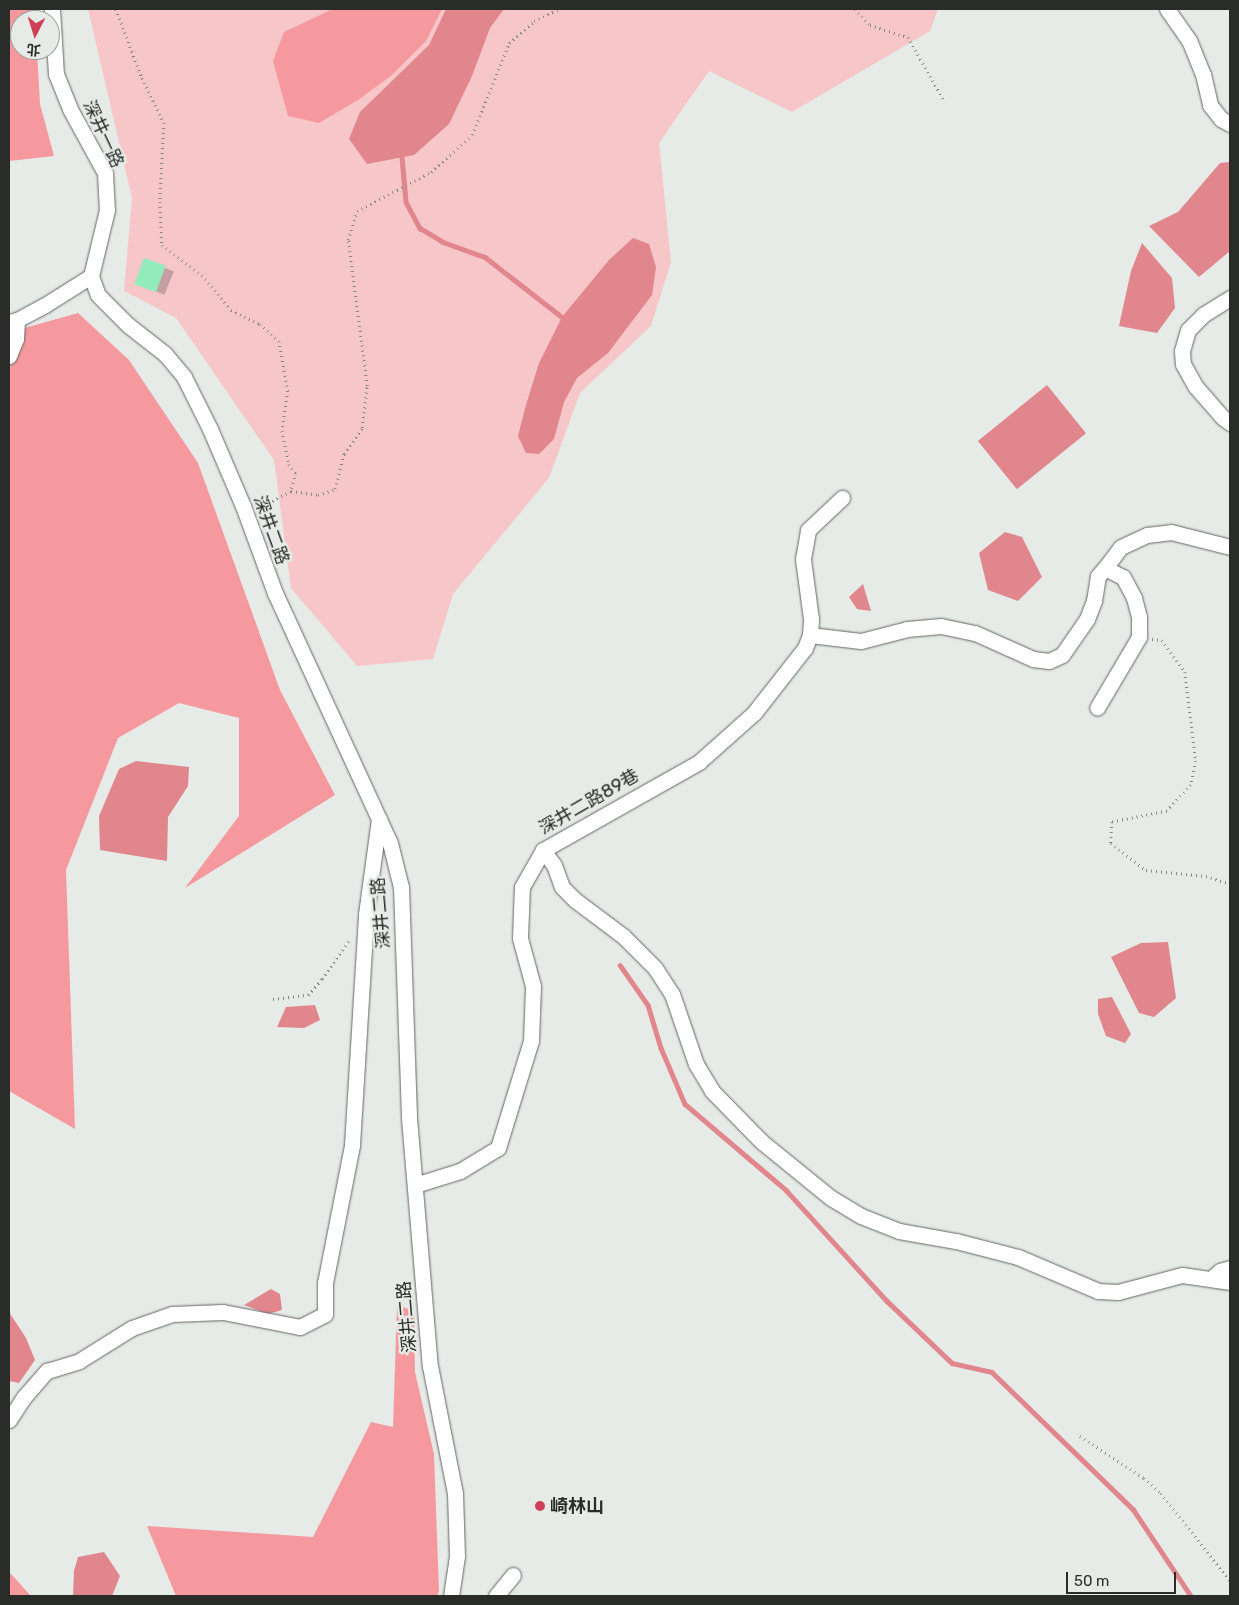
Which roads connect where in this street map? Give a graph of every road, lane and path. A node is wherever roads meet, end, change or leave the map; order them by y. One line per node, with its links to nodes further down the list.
1 (52, 9): 8 (street, 深井一路)
2 (116, 9): 13 (path)
3 (559, 9): 13 (path)
4 (855, 9): 6 (path)
5 (1167, 9): 7 (street)
6 (945, 102)
7 (1230, 124)
8 (91, 276): 10 (street); 15 (street, 深井二路)
9 (1230, 298): 12 (street)
10 (13, 321): 11 (street)
11 (9, 356)
12 (1230, 423)
13 (291, 491): 15 (path)
14 (842, 498): 18 (street, 深井二路89巷)
15 (246, 515): 21 (street, 深井二路)
16 (1230, 547): 17 (street)
17 (1105, 568): 18 (street); 19 (street)
18 (810, 635): 22 (street, 深井二路89巷)
19 (1139, 637): 20 (street); 23 (path)
20 (1097, 708)
21 (379, 817): 26 (street, 深井二路); 30 (street)
22 (543, 850): 26 (street, 深井二路89巷); 28 (street)
23 (1230, 884)
24 (350, 938): 25 (path)
25 (273, 999)
26 (415, 1185): 34 (street, 深井二路)
27 (1230, 1268): 28 (street)
28 (1212, 1278): 29 (street)
29 (1230, 1282)
30 (9, 1420)
31 (1080, 1436): 33 (path)
32 (513, 1575): 35 (street)
33 (1230, 1580)
34 (451, 1596)
35 (496, 1596)

